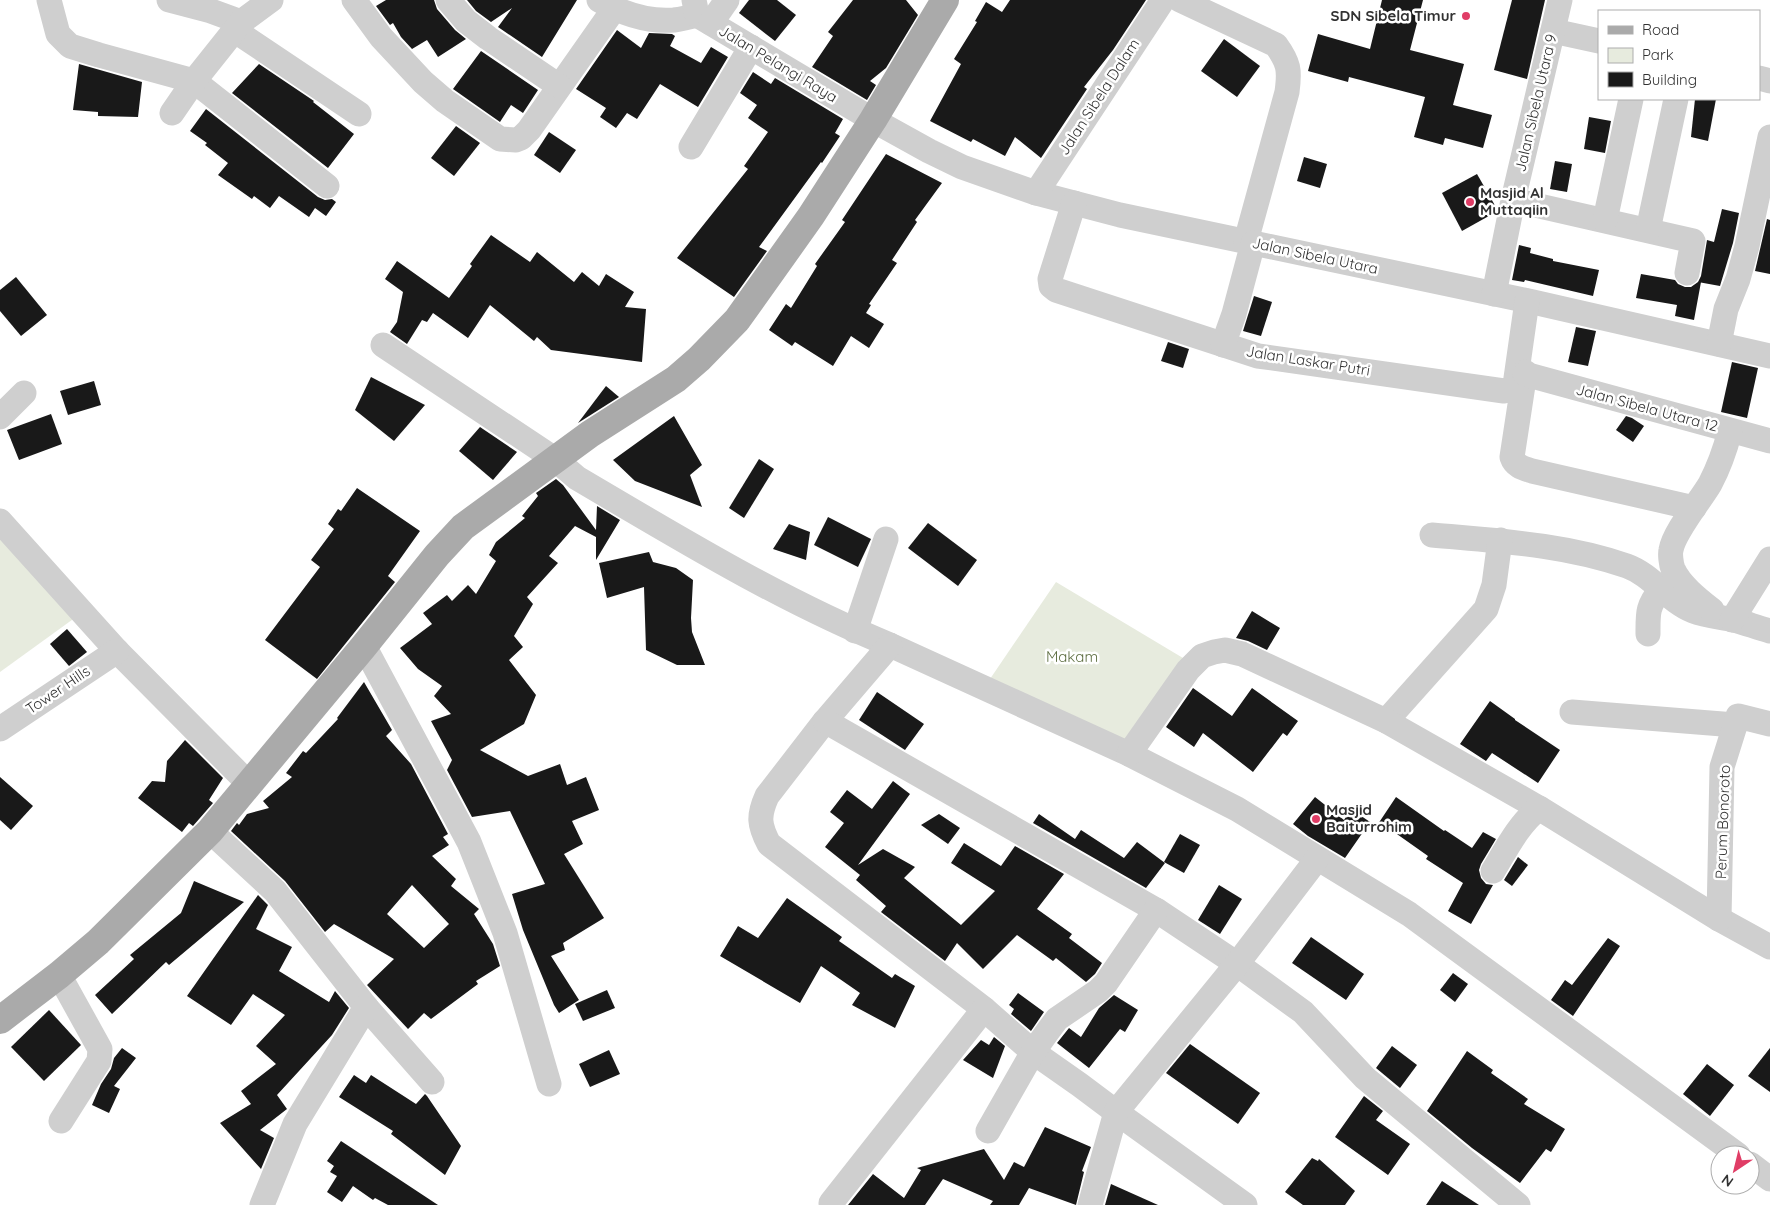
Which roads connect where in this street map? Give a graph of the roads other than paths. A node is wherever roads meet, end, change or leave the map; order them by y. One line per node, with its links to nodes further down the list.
1 (49, 0): 17 (street)
2 (169, 0): 13 (street)
3 (271, 0): 13 (street)
4 (354, 0): 18 (street)
5 (448, 0): 18 (street)
6 (727, 0): 12 (street)
7 (945, 0): 23 (main road)
8 (1162, 0): 27 (street, Jalan Sibela Dalam)
9 (1180, 0): 32 (street)
10 (1560, 0): 14 (street, Jalan Sibela Utara 9)
11 (606, 4): 12 (street); 18 (street)
12 (688, 12): 16 (street, Jalan Pelangi Raya)
13 (237, 26): 17 (street); 22 (street)
14 (1553, 31): 15 (street); 28 (street, Jalan Sibela Utara 9)
15 (1598, 41)
16 (751, 47): 23 (street, Jalan Pelangi Raya); 25 (street)
17 (194, 81): 21 (street); 26 (street)
18 (559, 86)
19 (1631, 100): 30 (street)
20 (1676, 100): 31 (street)
21 (172, 114)
22 (359, 114)
23 (872, 120): 27 (street, Jalan Sibela Utara); 45 (main road)
24 (1770, 136): 37 (street)
25 (691, 147)
26 (327, 186)
27 (1036, 193): 29 (street, Jalan Sibela Utara)
28 (1513, 200): 30 (street); 34 (street, Jalan Sibela Utara 9)
29 (1074, 203): 32 (street, Jalan Sibela Utara); 36 (street, Jalan Laskar Putri)
30 (1605, 220): 31 (street)
31 (1648, 230): 33 (street)
32 (1249, 242): 34 (street, Jalan Sibela Utara); 36 (street)
33 (1687, 273)
34 (1494, 294): 35 (street, Jalan Sibela Utara)
35 (1530, 302): 36 (street, Jalan Laskar Putri); 37 (street, Jalan Sibela Utara); 40 (street)
36 (1223, 344)
37 (1719, 344): 39 (street, Jalan Sibela Utara)
38 (383, 345): 45 (street)
39 (1770, 356)
40 (1525, 374): 43 (street, Jalan Sibela Utara 12); 46 (street)
41 (24, 393): 42 (street)
42 (0, 417)
43 (1730, 431): 44 (street, Jalan Sibela Utara 12); 46 (street)
44 (1770, 441)
45 (556, 460): 54 (street); 58 (main road)
46 (1694, 508): 53 (street)
47 (0, 521): 59 (street)
48 (1432, 535): 50 (street)
49 (886, 539): 54 (street)
50 (1500, 540): 52 (street); 62 (street)
51 (1770, 559): 53 (street)
52 (1661, 589): 53 (street); 56 (street)
53 (1728, 619): 55 (street)
54 (854, 630): 57 (street)
55 (1770, 631)
56 (1648, 634)
57 (890, 645): 61 (street); 66 (street)
58 (364, 646): 67 (main road); 82 (street)
59 (117, 651): 65 (street, Tower Hills); 67 (street)
60 (1572, 712): 64 (street)
61 (825, 721): 72 (street); 78 (street)
62 (1386, 721): 66 (street); 68 (street)
63 (1770, 724): 64 (street)
64 (1735, 725): 73 (street, Perum Bonoroto)
65 (0, 729)
66 (1129, 754): 70 (street)
67 (249, 784): 69 (main road)
68 (1539, 808): 71 (street); 73 (street)
69 (210, 830): 76 (main road); 77 (street)
70 (1317, 859): 75 (street); 86 (street)
71 (1493, 871)
72 (1156, 910): 75 (street); 80 (street)
73 (1719, 919): 74 (street)
74 (1770, 947)
75 (1238, 964): 83 (street); 91 (street)
76 (59, 975): 79 (main road); 84 (street)
77 (366, 1007): 81 (street); 88 (street)
78 (984, 1009): 80 (street); 87 (street)
79 (0, 1020)
80 (1033, 1052): 83 (street); 85 (street)
81 (432, 1082)
82 (549, 1084)
83 (1116, 1112): 89 (street); 90 (street)
84 (61, 1121)
85 (988, 1131)
86 (1724, 1145)
87 (830, 1203)
88 (262, 1205)
89 (1090, 1205)
90 (1245, 1205)
91 (1518, 1205)

